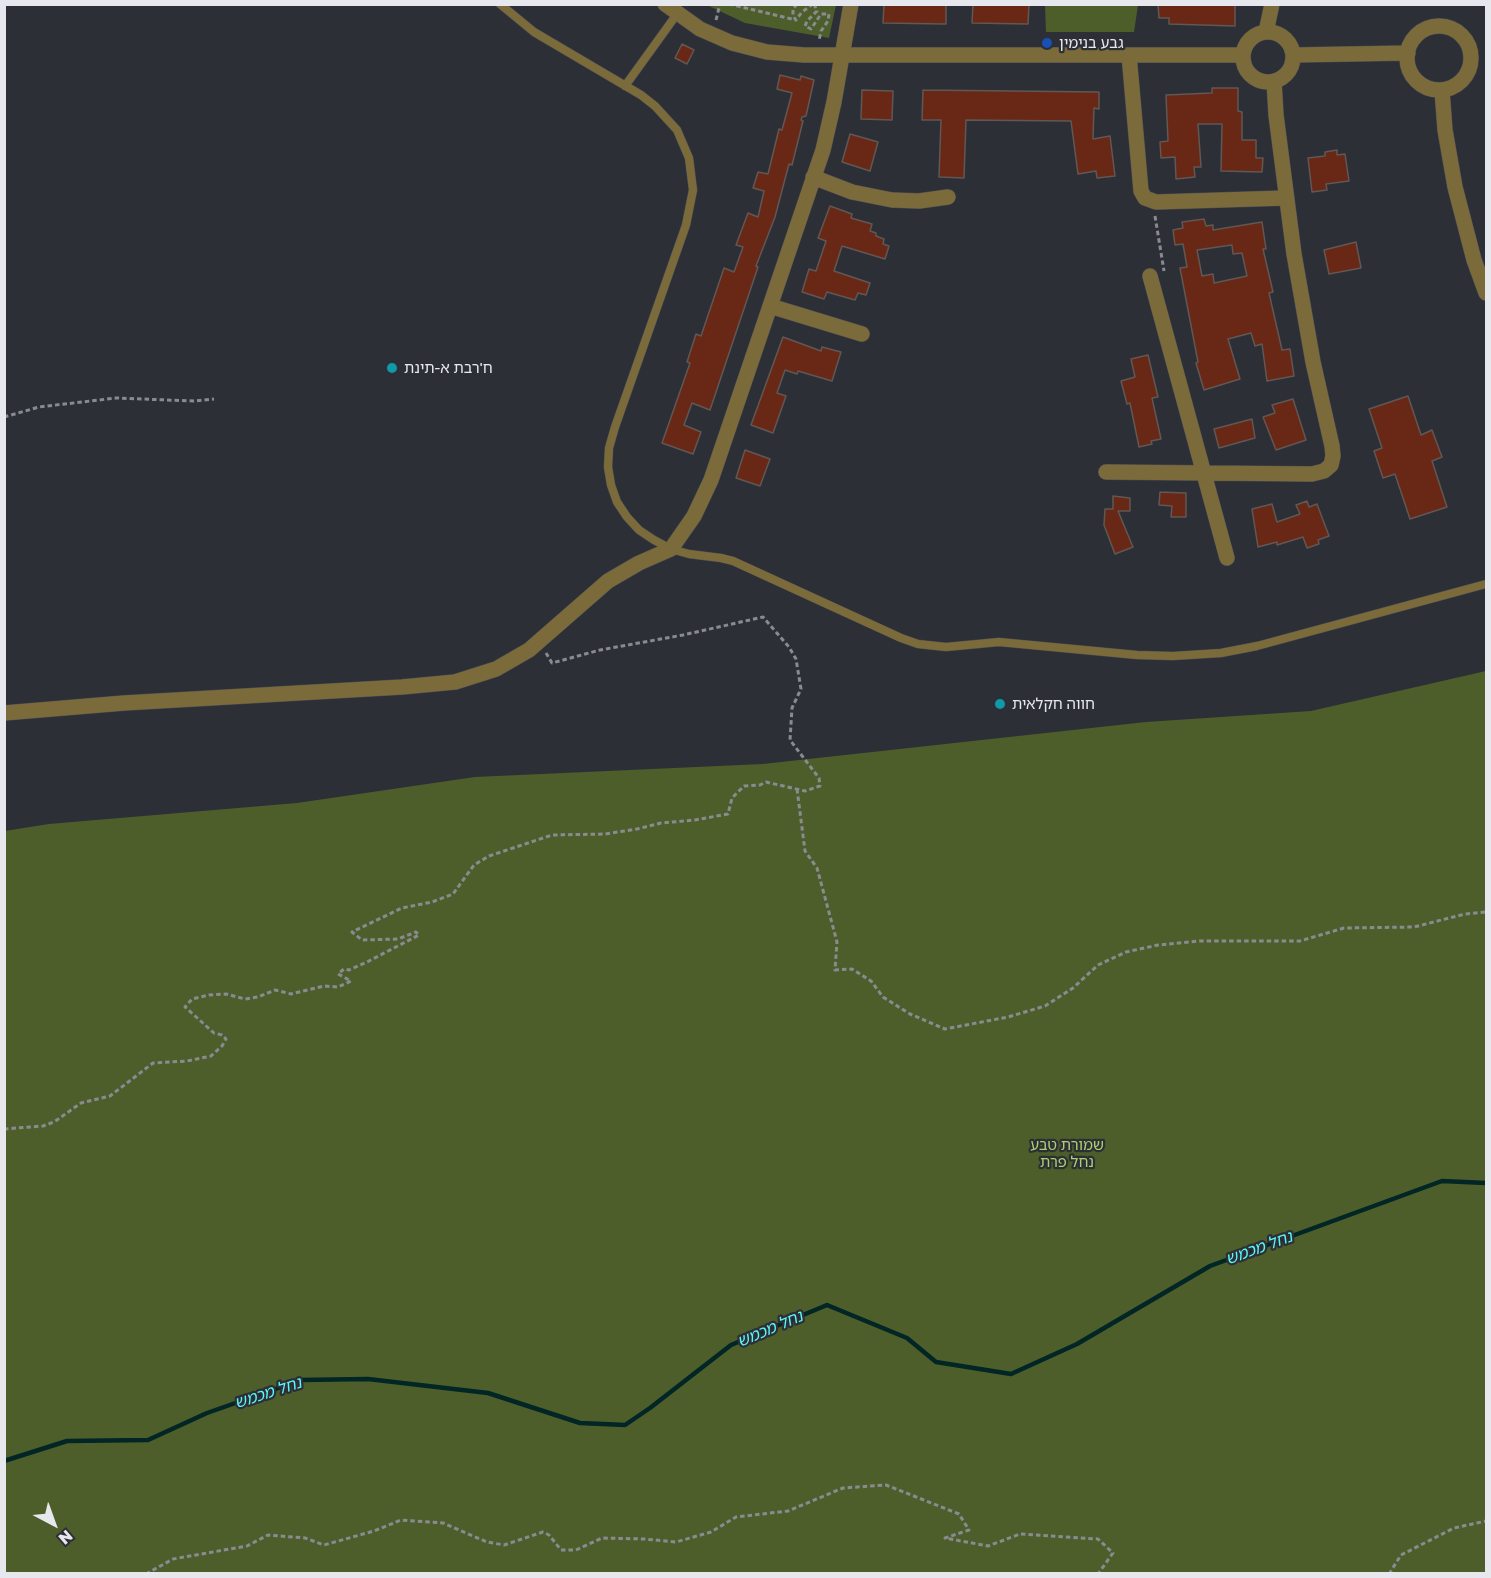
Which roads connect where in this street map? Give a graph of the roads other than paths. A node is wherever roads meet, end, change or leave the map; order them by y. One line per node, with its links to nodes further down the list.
1 (500, 4): 12 (lane)
2 (851, 4): 10 (street)
3 (1272, 4): 5 (street)
4 (671, 9): 10 (street); 12 (lane)
5 (1266, 32): 8 (street); 9 (street)
6 (1408, 53): 9 (street); 13 (street); 13 (street)
7 (1129, 55): 8 (street); 10 (street); 16 (street)
8 (1243, 55): 11 (street)
9 (1293, 55): 11 (street)
10 (842, 56): 14 (street)
11 (1274, 81): 16 (street)
12 (625, 86): 23 (lane)
13 (1442, 90): 18 (street)
14 (813, 177): 15 (street); 19 (street)
15 (948, 197)
16 (1286, 198): 22 (street)
17 (1150, 276): 22 (street)
18 (1486, 293)
19 (770, 306): 20 (street); 23 (street)
20 (862, 334)
21 (1106, 472): 22 (street)
22 (1203, 474): 24 (street)
23 (671, 549): 25 (lane); 26 (street)
24 (1227, 558)
25 (1486, 584)
26 (4, 713)

